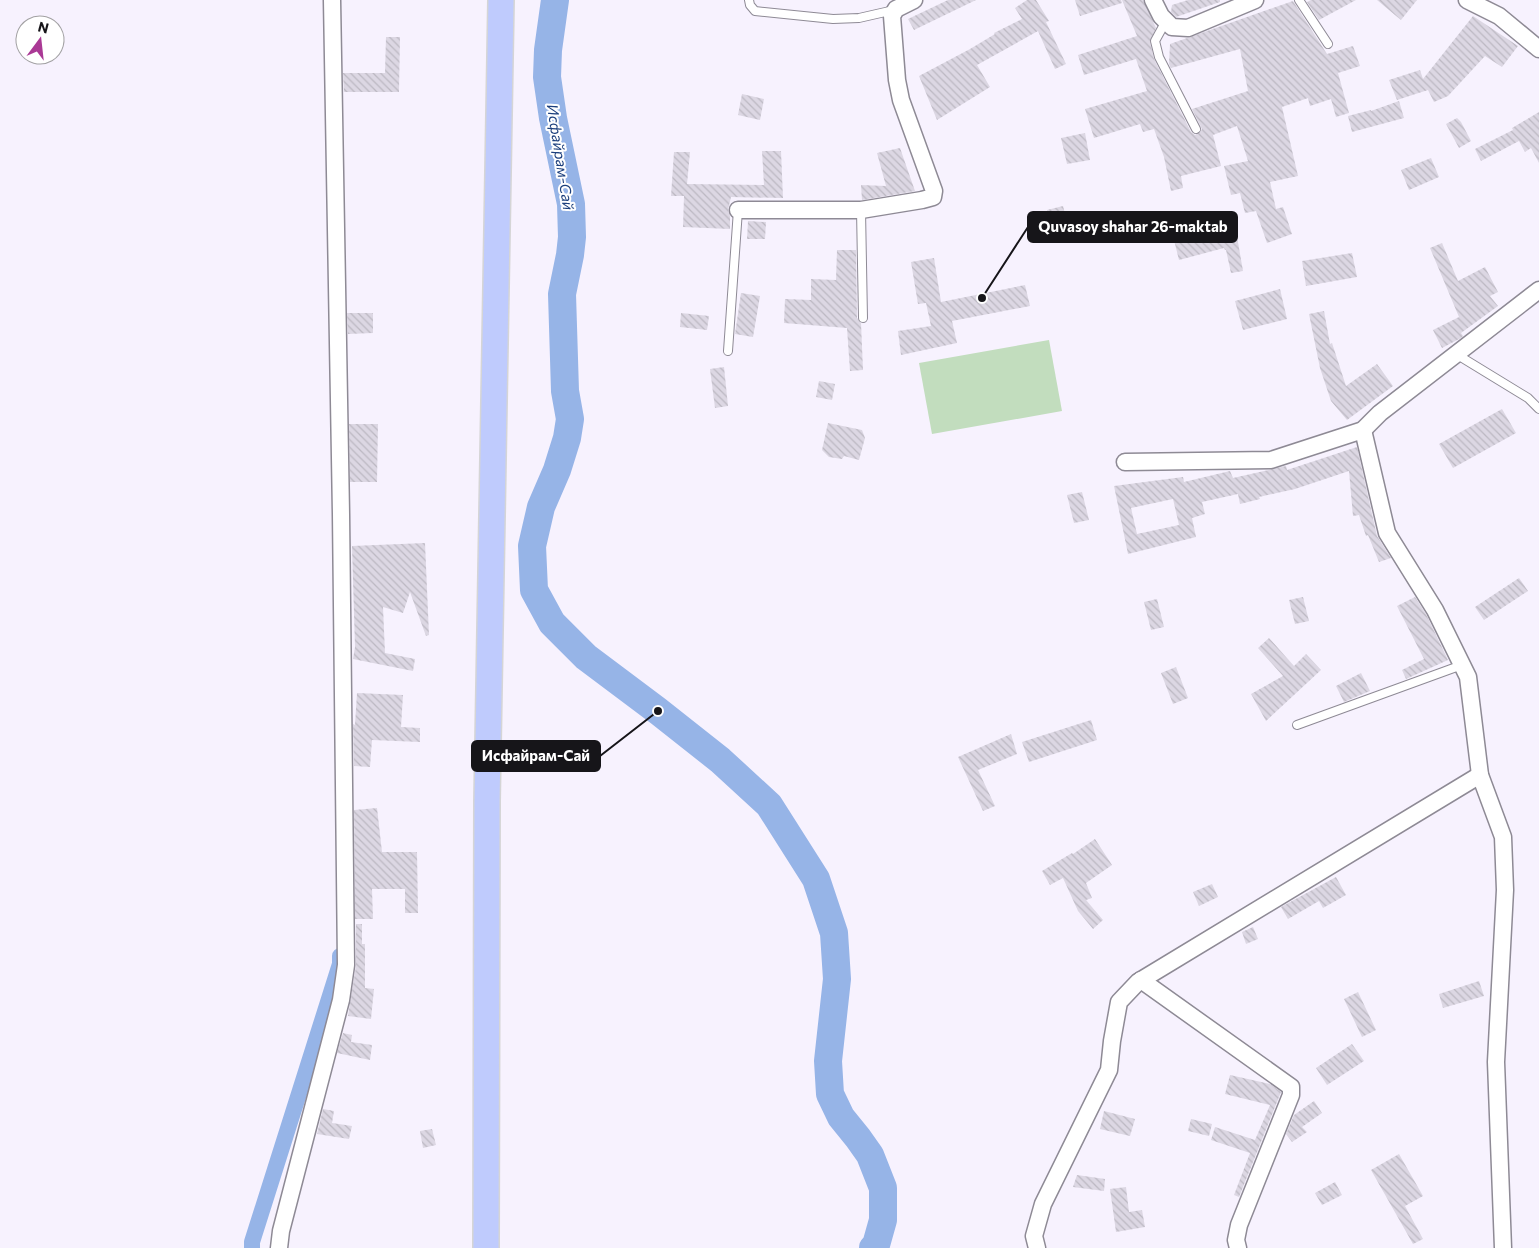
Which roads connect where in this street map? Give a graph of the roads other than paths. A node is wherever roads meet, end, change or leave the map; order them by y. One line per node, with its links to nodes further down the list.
1 (332, 0): 27 (street)
2 (500, 0): 28 (main road)
3 (749, 0): 9 (lane)
4 (914, 0): 9 (street)
5 (1153, 0): 10 (street)
6 (1255, 0): 10 (street)
7 (1299, 0): 11 (lane)
8 (1467, 0): 12 (street)
9 (896, 9): 15 (street)
10 (1166, 21): 13 (lane)
11 (1328, 44)
12 (1539, 49)
13 (1196, 129)
14 (738, 210): 15 (street); 18 (lane)
15 (861, 210): 17 (lane)
16 (1539, 290): 19 (street)
17 (863, 318)
18 (728, 351)
19 (1456, 354): 20 (lane); 21 (street)
20 (1539, 409)
21 (1363, 430): 22 (street); 23 (street)
22 (1125, 462)
23 (1462, 665): 24 (lane); 25 (street)
24 (1297, 725)
25 (1480, 775): 26 (street); 31 (street)
26 (1141, 980): 29 (street); 30 (street)
27 (279, 1248)
28 (486, 1248)
29 (1037, 1248)
30 (1238, 1248)
31 (1503, 1248)

